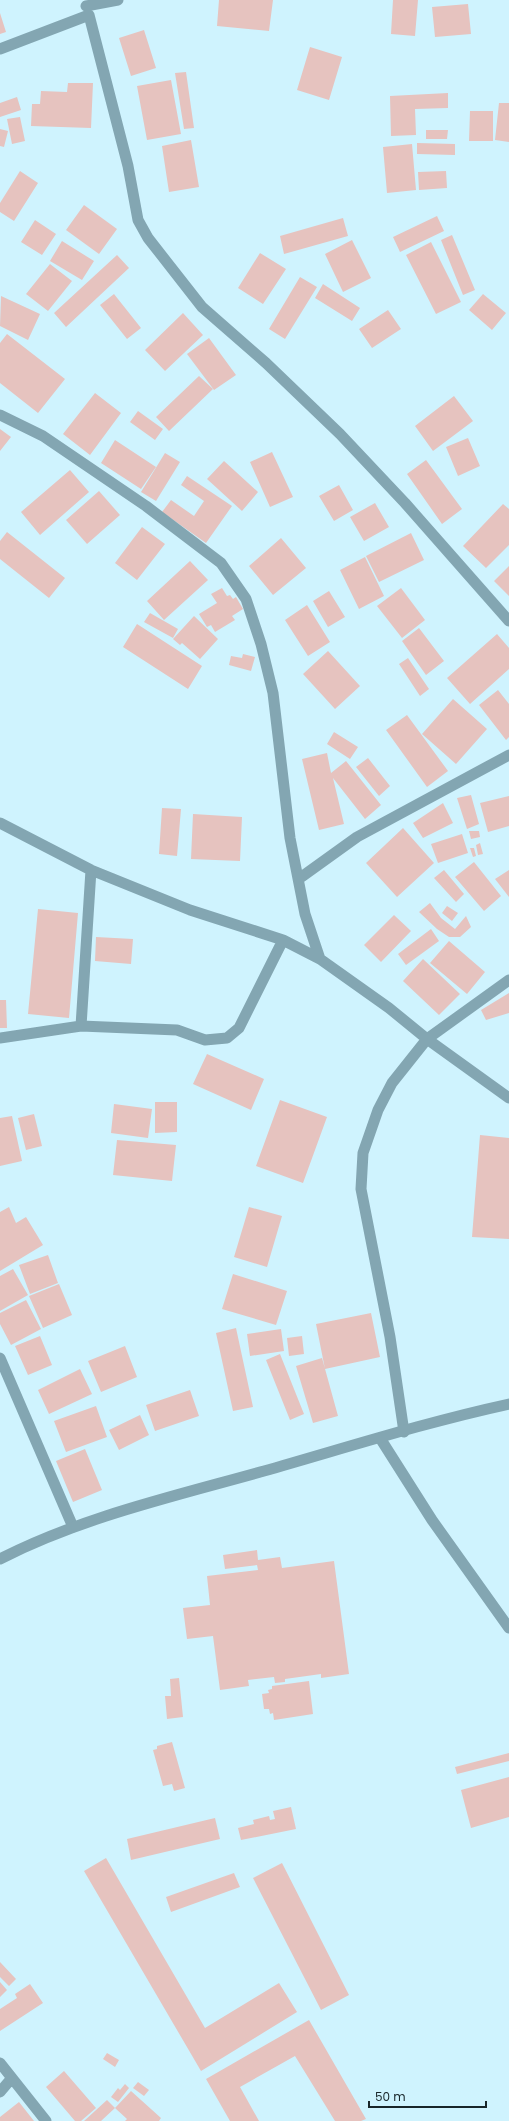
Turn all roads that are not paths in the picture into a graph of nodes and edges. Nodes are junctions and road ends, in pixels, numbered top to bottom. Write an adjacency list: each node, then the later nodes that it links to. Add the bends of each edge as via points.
1 (118, 0): 2 (street)
2 (87, 7): 3 (street); 5 (street, via 128,166 138,220 148,238 202,307 266,363 340,434)
3 (0, 49)
4 (0, 415): 9 (street, via 43,436 146,506 221,563 246,599 273,693 290,838)
5 (509, 621)
6 (509, 755): 9 (street, via 357,837)
7 (0, 823): 8 (street)
8 (91, 870): 10 (street, via 190,910); 13 (street)
9 (300, 878): 11 (street, via 305,914)
10 (283, 940): 11 (street); 13 (street, via 239,1028 227,1038 206,1040 177,1030)
11 (320, 959): 15 (street, via 389,1008)
12 (509, 980): 15 (street)
13 (81, 1026): 14 (street)
14 (0, 1038)
15 (427, 1039): 16 (street); 19 (street, via 392,1083 378,1110 363,1153 361,1189 390,1337)
16 (509, 1098)
17 (0, 1358): 21 (street)
18 (509, 1404): 19 (street)
19 (404, 1432): 20 (street)
20 (380, 1438): 21 (street, via 193,1490); 23 (street, via 432,1520)
21 (73, 1528): 22 (street, via 24,1546)
22 (0, 1559)
23 (509, 1628)
24 (0, 2064): 25 (street)
25 (11, 2079): 26 (street); 27 (street)
26 (0, 2092)
27 (46, 2121)

